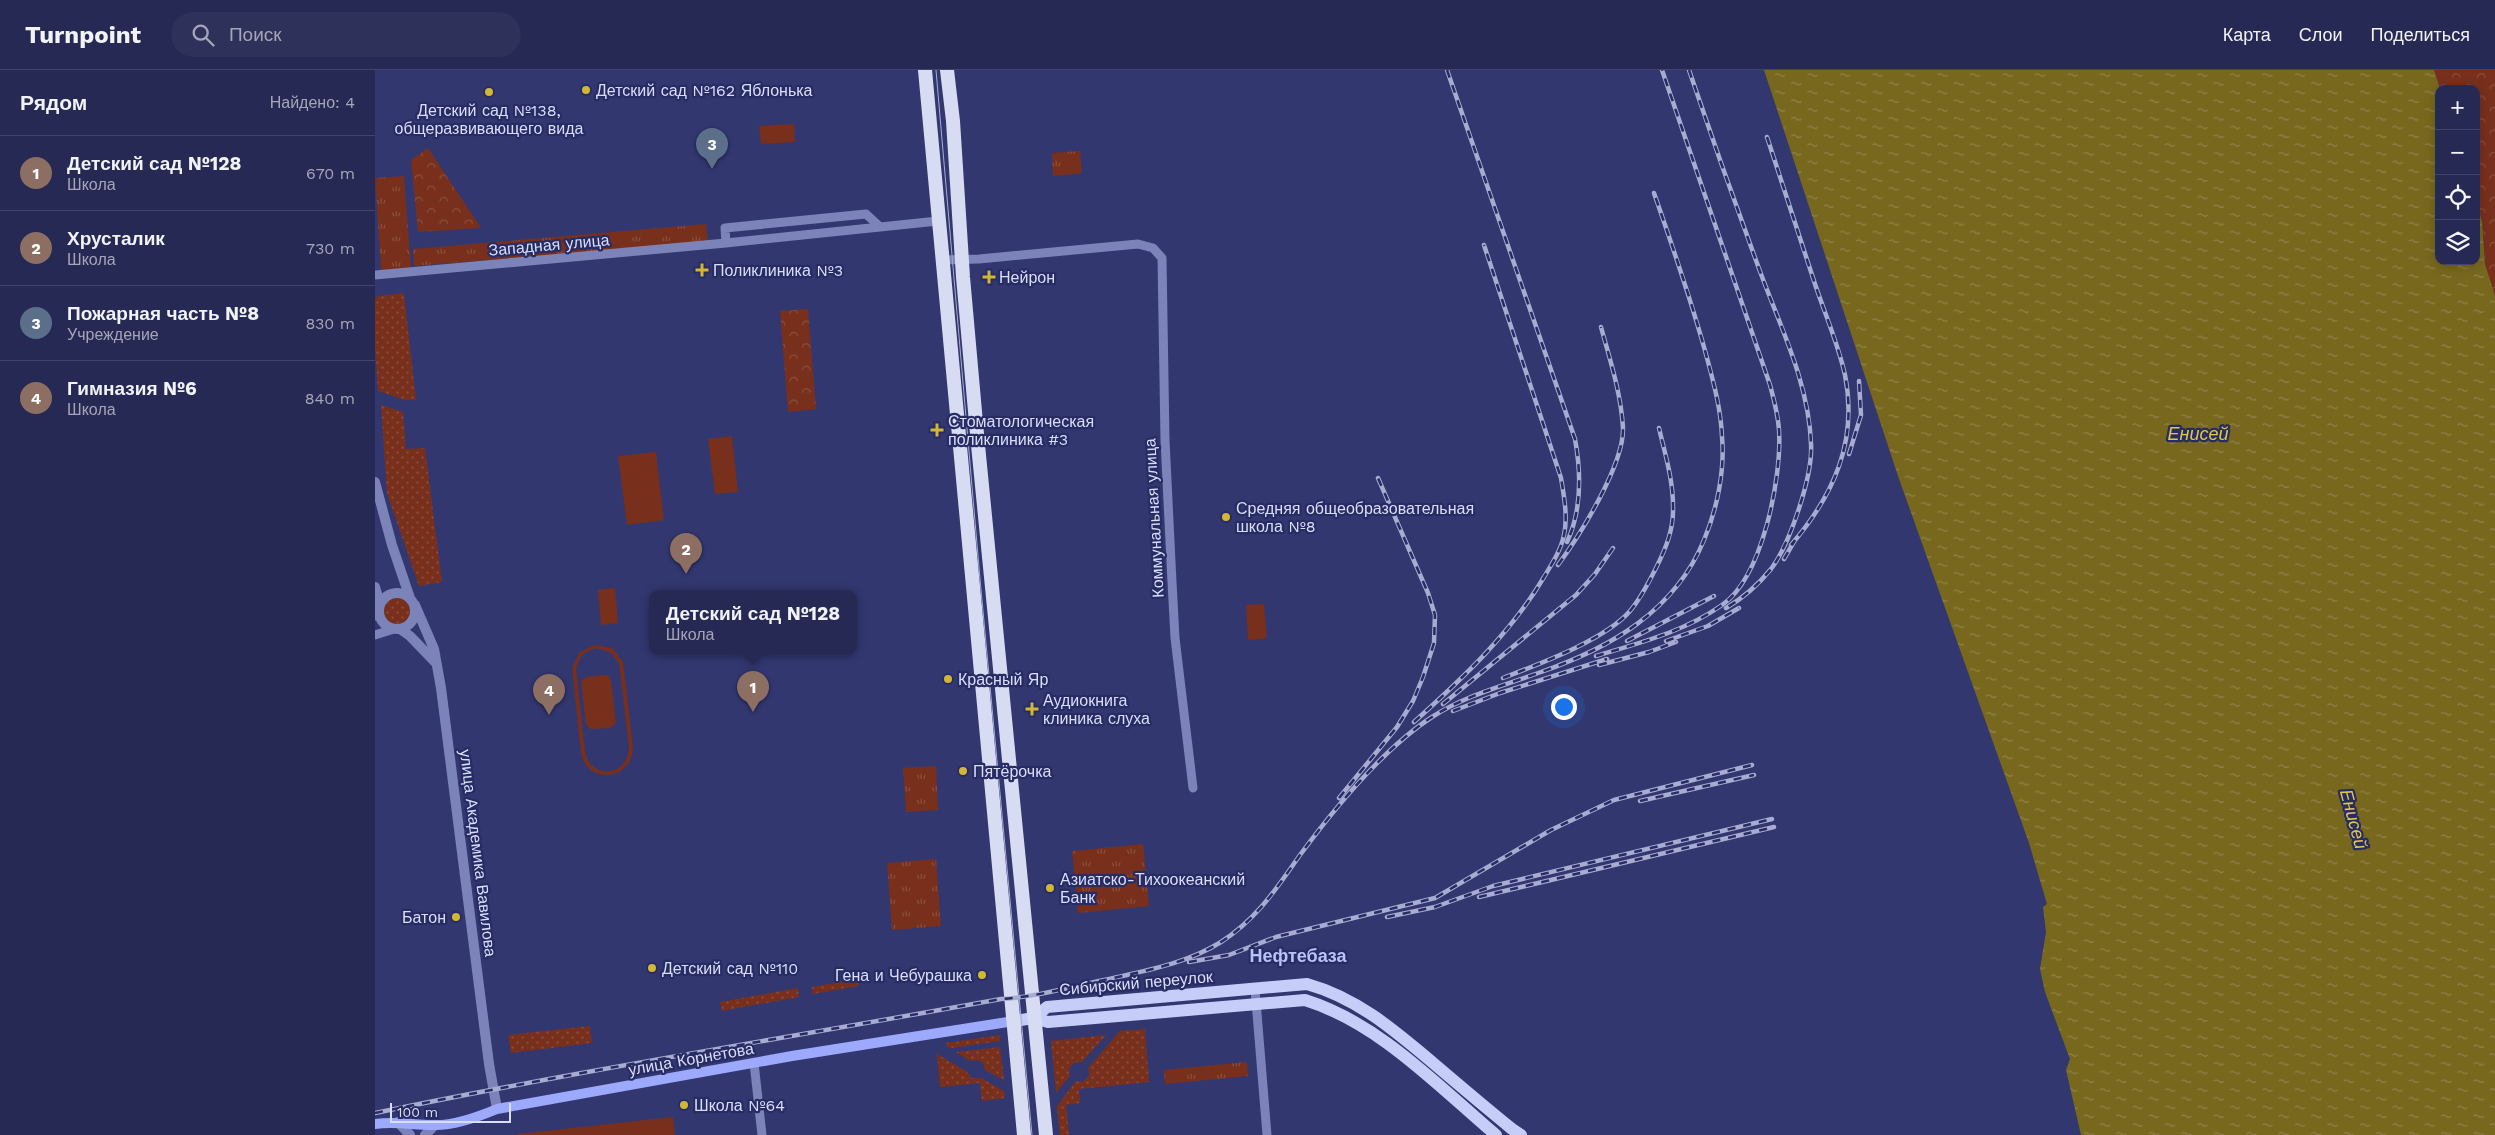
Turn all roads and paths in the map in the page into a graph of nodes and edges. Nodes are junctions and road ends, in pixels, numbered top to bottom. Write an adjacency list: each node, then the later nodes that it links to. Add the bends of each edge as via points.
1 (925, 70): 3 (highway)
2 (947, 70): 6 (highway)
3 (938, 221): 4 (street, Западная улица); 7 (highway)
4 (879, 226): 5 (street, Западная улица); 5 (street, via 866,214 756,224 725,228)
5 (726, 243): 8 (street, Западная улица)
6 (963, 259): 7 (street); 16 (street, Коммунальная улица, via 1138,244 1153,248 1162,258 1165,440 1175,638); 19 (highway, via 996,637)
7 (942, 260): 20 (highway)
8 (375, 275)
9 (375, 482): 11 (street, улица Академика Вавилова, via 391,545)
10 (375, 586): 12 (street)
11 (412, 601): 12 (street, via 396,592 386,596); 13 (street, via 414,618 406,627); 15 (street, улица Академика Вавилова, via 434,650)
12 (378, 611): 13 (street, via 383,624)
13 (397, 629): 14 (street); 15 (street, via 410,636)
14 (375, 635)
15 (435, 662): 22 (street, улица Академика Вавилова)
16 (1193, 788)
17 (1255, 989): 18 (street); 19 (main road, Сибирский переулок, via 1047,1007); 33 (main road, Сибирский переулок, via 1307,984 1355,1002 1391,1027)
18 (1256, 1003): 19 (main road, Сибирский переулок, via 1048,1022); 31 (street); 32 (main road, Сибирский переулок, via 1305,1000 1355,1021)
19 (1035, 1018): 20 (main road); 30 (highway)
20 (1014, 1021): 21 (main road, улица Корнетова); 29 (highway)
21 (754, 1063): 22 (main road, улица Корнетова); 28 (street)
22 (497, 1110): 25 (main road, улица Корнетова)
23 (398, 1122): 24 (main road, улица Корнетова); 25 (main road, улица Корнетова); 26 (street)
24 (375, 1124)
25 (435, 1125): 27 (street)
26 (410, 1135)
27 (425, 1135)
28 (762, 1135)
29 (1025, 1135)
30 (1046, 1135)
31 (1267, 1135)
32 (1496, 1135)
33 (1521, 1135)

